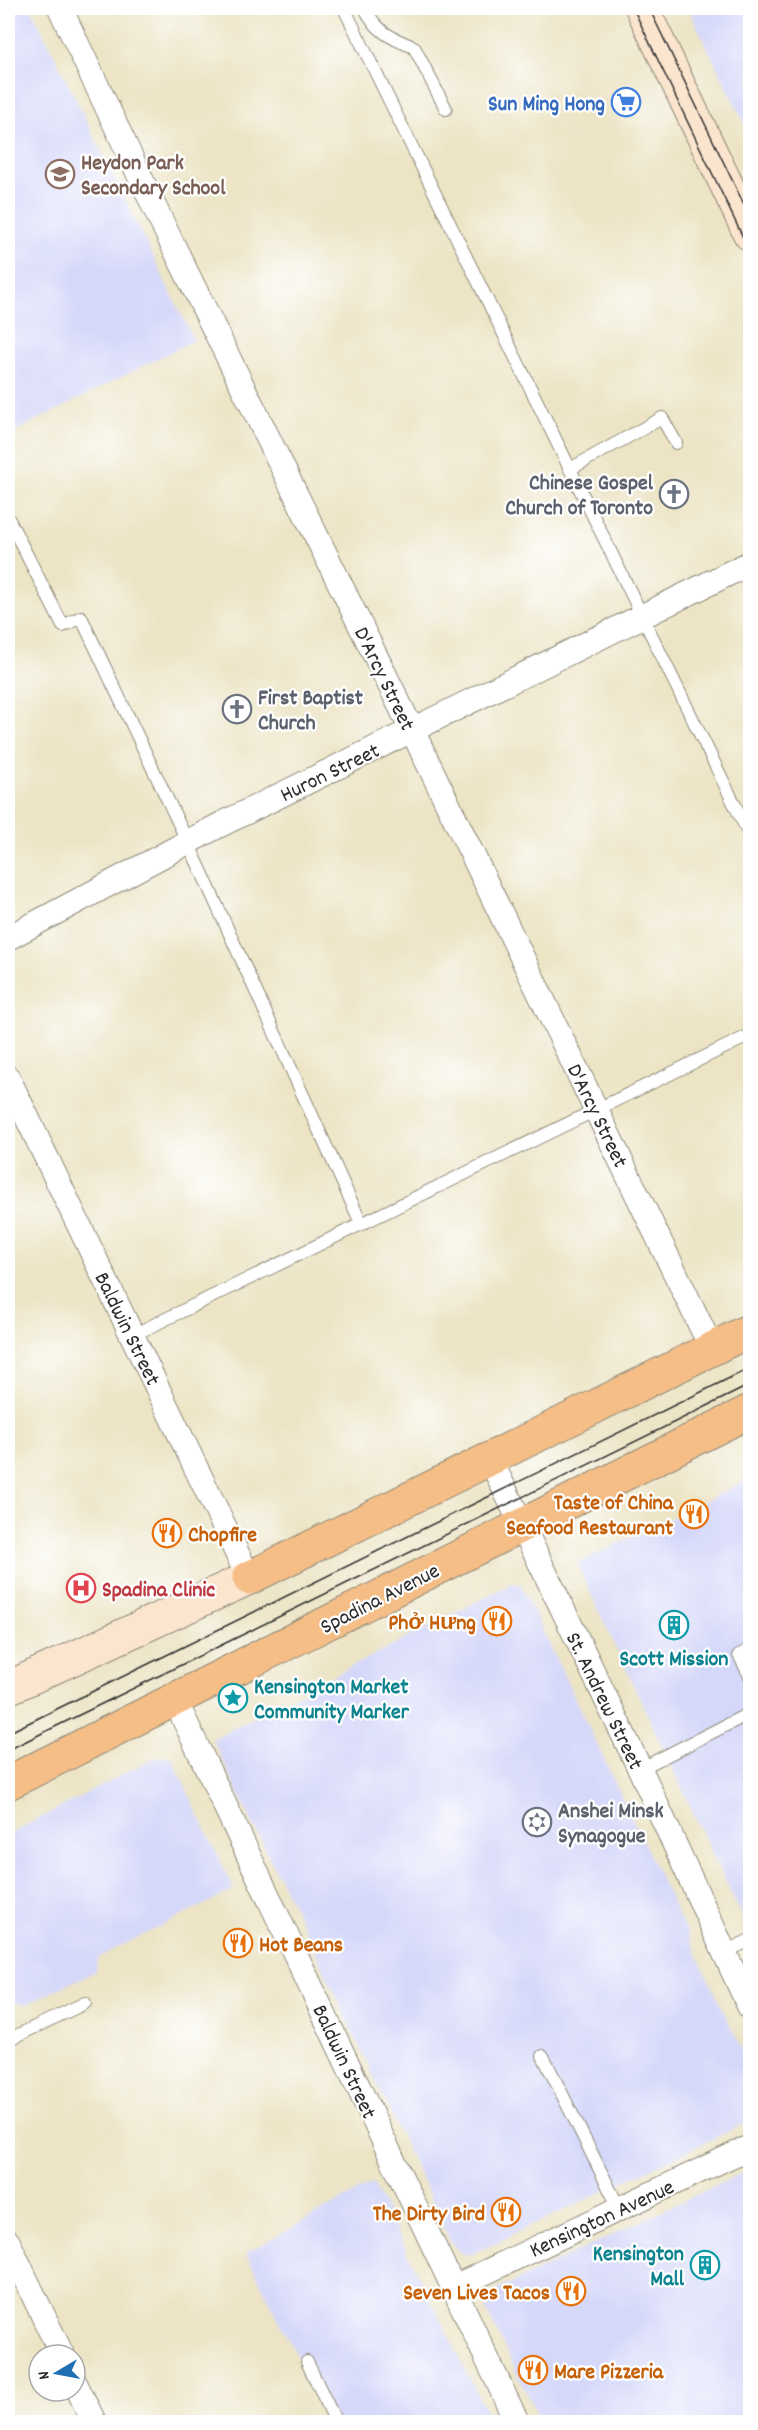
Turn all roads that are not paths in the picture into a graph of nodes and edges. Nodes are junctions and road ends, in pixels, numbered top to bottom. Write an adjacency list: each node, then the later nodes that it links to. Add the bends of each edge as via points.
1 (60, 8): 12 (street, D'Arcy Street)
2 (344, 8): 8 (lane)
3 (365, 8): 5 (lane, via 373,24 390,38 414,47)
4 (642, 8): 6 (main road)
5 (446, 109)
6 (750, 234)
7 (676, 443): 8 (lane, via 662,418)
8 (570, 468): 11 (lane)
9 (8, 518): 14 (lane, via 63,626 81,617)
10 (750, 563): 11 (street, Huron Street)
11 (642, 616): 12 (street, Huron Street); 13 (lane)
12 (412, 730): 14 (street, Huron Street); 18 (street, D'Arcy Street)
13 (750, 837)
14 (187, 842): 15 (street, Huron Street); 19 (lane)
15 (8, 938)
16 (750, 1035): 18 (lane)
17 (8, 1078): 21 (street, Baldwin Street)
18 (596, 1110): 19 (lane); 22 (street, D'Arcy Street)
19 (361, 1223): 21 (lane)
20 (750, 1330): 22 (main road)
21 (134, 1335): 26 (street, Baldwin Street)
22 (712, 1349): 24 (main road)
23 (750, 1411): 25 (main road, Spadina Avenue)
24 (490, 1460): 25 (street, St. Andrew Street); 26 (main road)
25 (522, 1527): 30 (main road, Spadina Avenue); 32 (street, St. Andrew Street)
26 (249, 1578): 29 (main road)
27 (750, 1650): 28 (lane, via 740,1655)
28 (750, 1676)
29 (8, 1688)
30 (175, 1700): 33 (main road, Spadina Avenue); 43 (street, Baldwin Street)
31 (750, 1713): 32 (lane)
32 (640, 1769): 35 (street, St. Andrew Street)
33 (8, 1783)
34 (750, 1940): 35 (lane)
35 (725, 1952): 37 (street, St. Andrew Street)
36 (85, 2003): 38 (lane)
37 (750, 2008)
38 (8, 2040)
39 (543, 2056): 41 (lane)
40 (750, 2147): 41 (street, Kensington Avenue)
41 (619, 2208): 43 (street, Kensington Avenue)
42 (8, 2242): 44 (street)
43 (452, 2288): 49 (street, Baldwin Street)
44 (56, 2343)
45 (307, 2362): 48 (lane)
46 (85, 2403): 47 (street)
47 (94, 2422)
48 (336, 2422)
49 (518, 2422)

